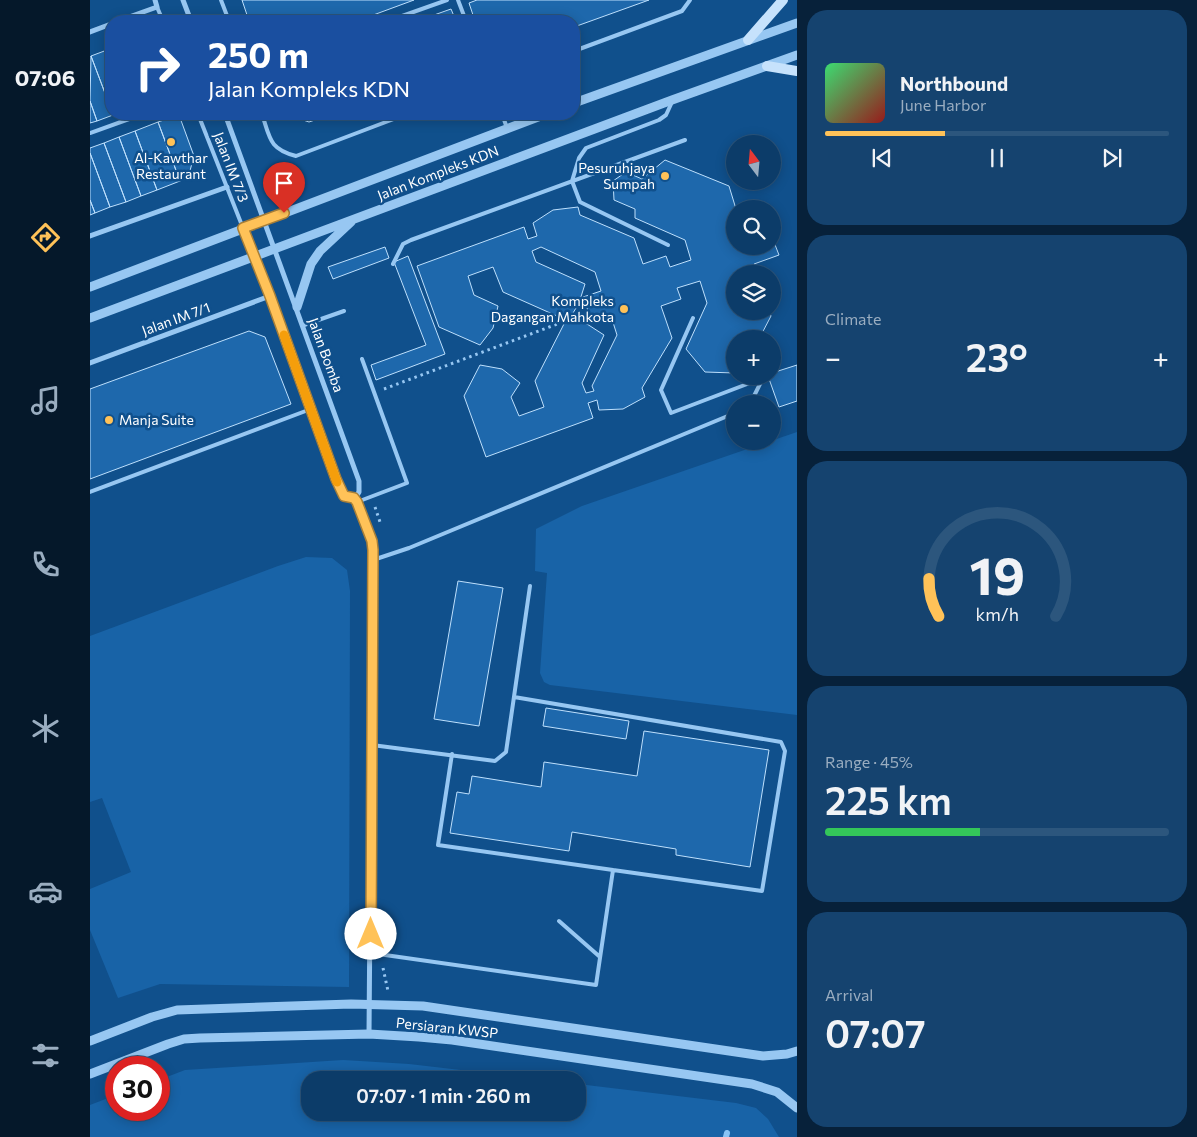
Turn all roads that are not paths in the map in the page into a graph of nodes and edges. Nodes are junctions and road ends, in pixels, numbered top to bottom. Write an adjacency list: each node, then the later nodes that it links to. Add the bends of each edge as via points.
1 (154, 0): 8 (street)
2 (183, 0): 11 (street)
3 (221, 0): 12 (lane)
4 (447, 0): 13 (lane)
5 (458, 0): 14 (lane)
6 (690, 0): 19 (lane, via 682,11)
7 (783, 0): 18 (main road)
8 (157, 7): 9 (street); 10 (lane)
9 (135, 15)
10 (160, 15)
11 (189, 15)
12 (227, 15)
13 (405, 15)
14 (464, 15)
15 (797, 23): 18 (street)
16 (105, 26): 17 (street)
17 (90, 32)
18 (748, 40): 24 (street)
19 (580, 49)
20 (797, 55): 21 (street, Jalan Kompleks KDN)
21 (767, 66): 22 (main road); 23 (street, Jalan Kompleks KDN)
22 (797, 71)
23 (672, 100): 35 (lane, via 670,108 659,120 586,148 579,158); 37 (street, Jalan Kompleks KDN)
24 (580, 102)
25 (126, 120): 33 (lane)
26 (200, 120): 36 (lane, Jalan IM 7/3)
27 (227, 120): 38 (street, Jalan Bomba)
28 (264, 120): 29 (lane, via 272,143 281,152 296,156)
29 (391, 120)
30 (505, 120): 32 (lane)
31 (530, 120): 32 (street, Jalan Kompleks KDN)
32 (508, 128): 38 (street, Jalan Kompleks KDN)
33 (90, 133)
34 (685, 140): 35 (lane)
35 (572, 181): 41 (lane, via 580,202); 44 (lane, via 411,240 403,244)
36 (227, 187): 39 (lane, Jalan IM 7/3); 40 (street)
37 (354, 219): 42 (street, Jalan Kompleks KDN); 47 (street, via 311,264)
38 (265, 220): 39 (street, Jalan Kompleks KDN); 42 (street, Jalan Bomba)
39 (243, 228): 43 (street); 45 (street, Jalan Kompleks KDN)
40 (90, 236)
41 (668, 245)
42 (274, 249): 43 (street, Jalan Kompleks KDN); 47 (street, Jalan Bomba)
43 (254, 256): 46 (street); 49 (street, Jalan Kompleks KDN)
44 (392, 264)
45 (90, 287)
46 (270, 296): 53 (street, Jalan IM 7/1); 55 (street)
47 (297, 307): 51 (street, Jalan Bomba)
48 (344, 311): 51 (lane)
49 (90, 318)
50 (693, 318): 54 (lane, via 661,390 671,412)
51 (304, 325): 58 (street, Jalan Bomba, via 360,483)
52 (362, 359): 58 (lane, via 406,484)
53 (90, 363)
54 (743, 385)
55 (310, 409): 57 (lane); 58 (street, via 340,490 346,497)
56 (726, 417): 59 (lane)
57 (90, 492)
58 (356, 500): 59 (street, via 372,541)
59 (373, 560): 62 (street)
60 (530, 586): 61 (lane)
61 (514, 697): 63 (lane, via 506,752 495,761); 64 (lane, via 781,742 785,751 762,891)
62 (372, 745): 63 (lane); 66 (street)
63 (452, 754): 64 (lane, via 438,845)
64 (613, 870): 67 (lane)
65 (559, 921): 67 (lane)
66 (371, 953): 67 (lane, via 596,985); 68 (street)
67 (600, 958)
68 (370, 1004): 69 (street); 70 (street, Persiaran KWSP, via 177,1010); 71 (street, Persiaran KWSP, via 438,1008 763,1056)
69 (369, 1034): 72 (street, Persiaran KWSP, via 184,1039); 73 (street, Persiaran KWSP, via 452,1040 752,1084 777,1092)
70 (90, 1041)
71 (797, 1051)
72 (90, 1074)
73 (797, 1108)

